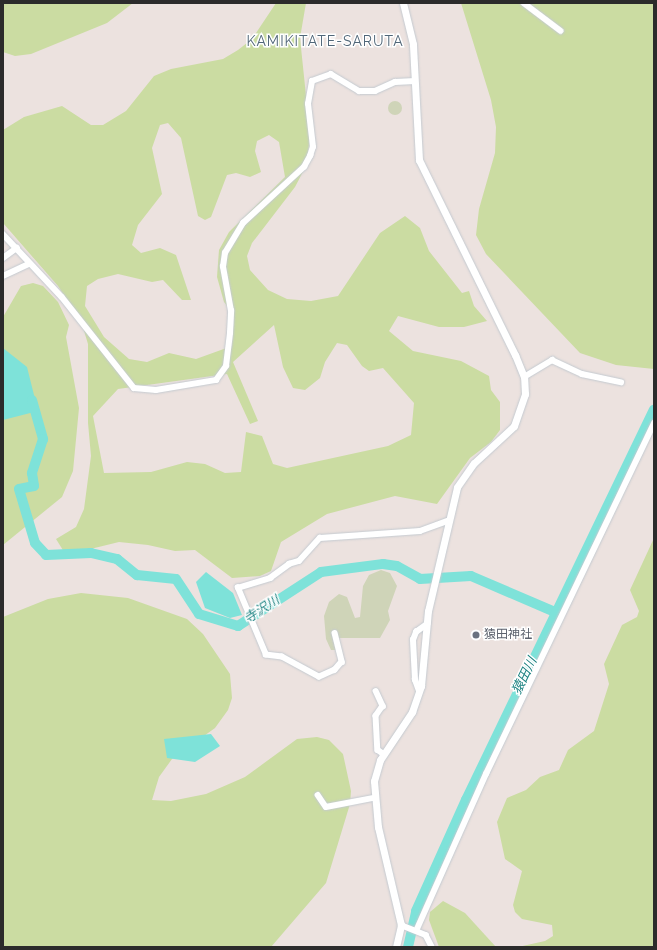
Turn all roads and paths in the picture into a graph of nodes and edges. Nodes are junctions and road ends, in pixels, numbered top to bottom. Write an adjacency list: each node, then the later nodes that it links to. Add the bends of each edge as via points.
1 (403, 3): 4 (street, via 413,44)
2 (524, 3): 3 (street)
3 (561, 31)
4 (415, 81): 8 (street, via 395,82 375,92 359,91 331,74 312,81 308,104 313,147 310,156 304,167 244,223 225,252 224,283 231,326 226,366 216,380 156,390 134,388 62,297); 10 (street, via 419,160 425,179)
5 (3, 234): 6 (street)
6 (18, 248): 7 (street); 8 (street)
7 (3, 258)
8 (29, 264): 9 (street)
9 (3, 276)
10 (524, 377): 11 (street, via 552,360 582,374); 13 (street, via 525,394 520,416 505,437 464,477)
11 (621, 382)
12 (654, 423): 22 (street)
13 (447, 521): 14 (street); 15 (street, via 420,531 320,538 299,561 289,564 270,578 238,588 266,655 282,656 319,677 336,670 342,662)
14 (427, 624): 17 (street); 17 (street, via 416,632 413,640 415,680)
15 (335, 633)
16 (376, 691): 18 (street, via 383,706 376,716 378,750)
17 (419, 691): 18 (street, via 412,712)
18 (384, 754): 20 (street, via 374,781)
19 (318, 795): 20 (street, via 326,807)
20 (373, 798): 21 (street)
21 (401, 925): 22 (street); 23 (street)
22 (414, 928): 24 (street, via 426,935)
23 (396, 947)
24 (432, 947)

